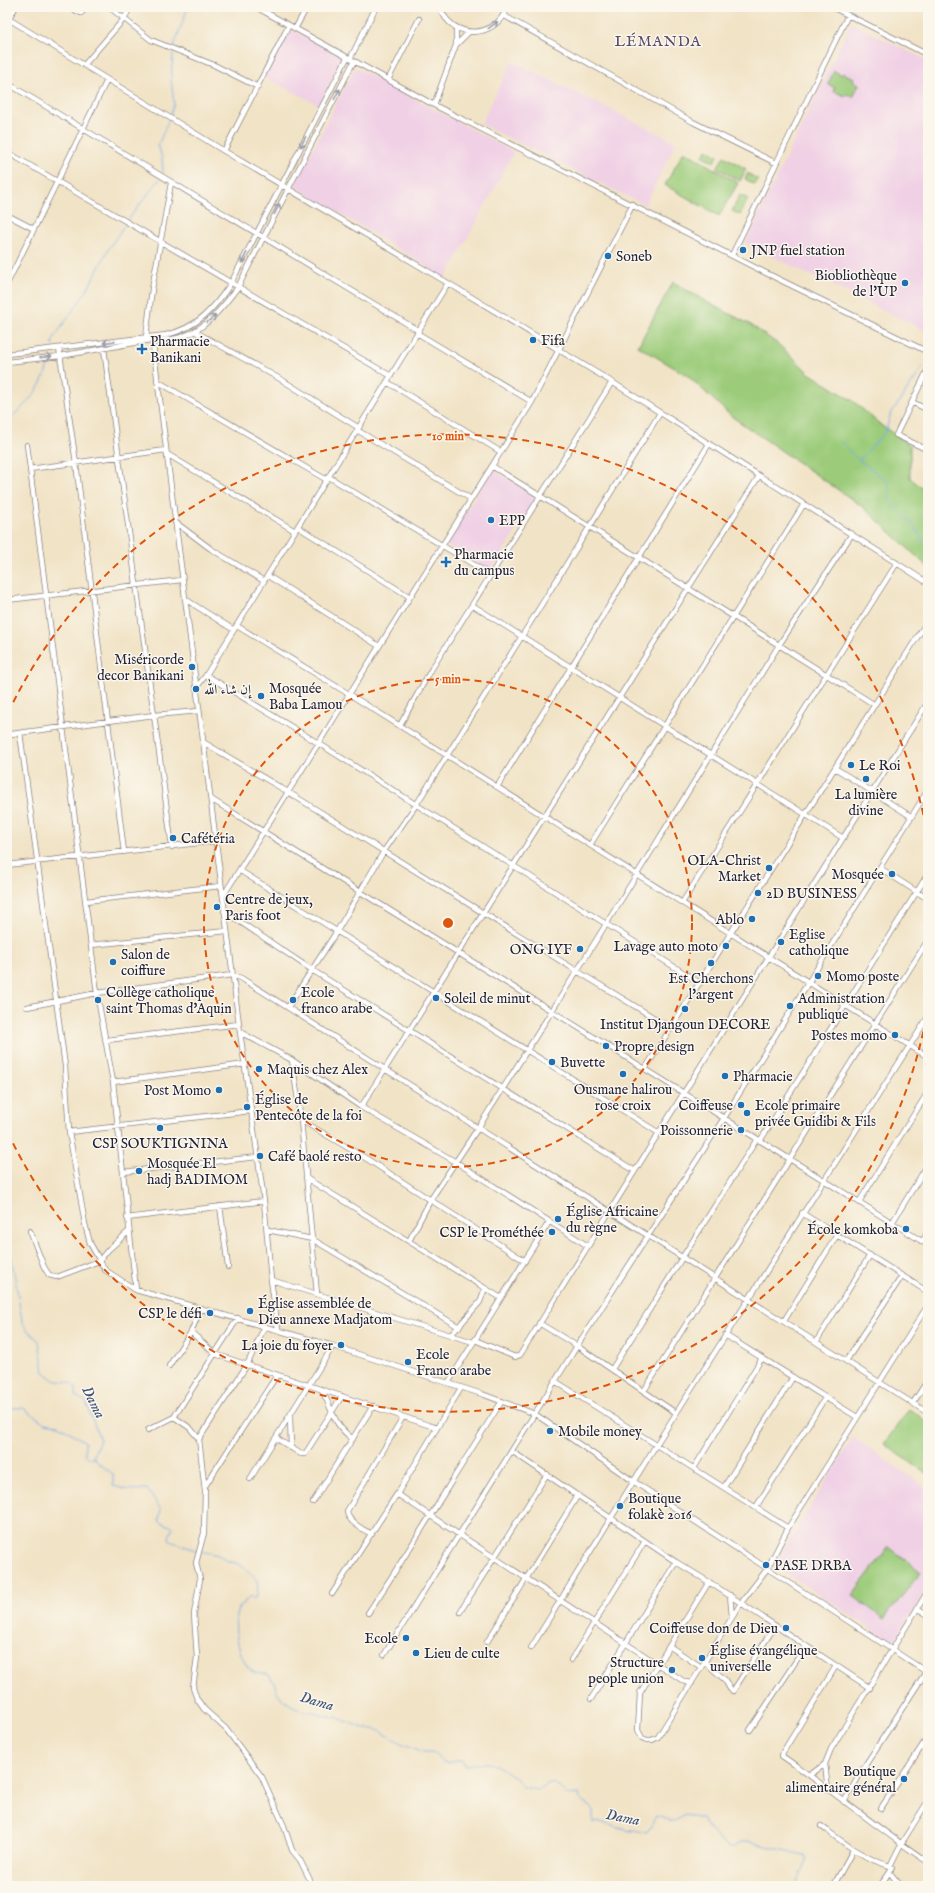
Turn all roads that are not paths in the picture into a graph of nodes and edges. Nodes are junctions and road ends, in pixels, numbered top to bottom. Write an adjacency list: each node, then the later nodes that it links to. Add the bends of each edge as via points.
1 (16, 7): 14 (street)
2 (68, 7): 3 (street, via 81,13)
3 (88, 7)
4 (109, 7): 16 (street)
5 (131, 7): 16 (street)
6 (256, 7): 17 (street)
7 (307, 7): 19 (street)
8 (376, 7): 23 (street)
9 (440, 7): 18 (street, via 445,17)
10 (507, 7): 12 (street)
11 (832, 7): 13 (street)
12 (503, 15): 20 (street, one-way to 12, via 489,29 496,25); 33 (street, via 693,122)
13 (848, 15): 22 (street); 33 (street)
14 (7, 19): 24 (street)
15 (419, 19): 26 (street)
16 (123, 20): 24 (street); 28 (street, via 158,44 214,65)
17 (288, 25): 19 (street); 28 (street)
18 (456, 28): 20 (street); 21 (street)
19 (295, 29): 23 (street)
20 (469, 32): 21 (street)
21 (456, 45): 29 (street)
22 (928, 55)
23 (350, 60): 26 (street); 36 (street, one-way to 36); 37 (street, one-way to 23)
24 (85, 64): 25 (street)
25 (107, 80): 30 (street); 31 (street)
26 (388, 80): 29 (street)
27 (7, 83): 30 (street)
28 (258, 87): 31 (street)
29 (434, 105): 38 (street)
30 (82, 128): 34 (street); 35 (street)
31 (224, 151): 36 (street)
32 (7, 154): 34 (street)
33 (776, 163): 44 (street)
34 (57, 182): 40 (street); 43 (street)
35 (171, 183): 41 (street); 43 (street)
36 (282, 184): 37 (street); 41 (street)
37 (288, 187): 42 (street, one-way to 37); 46 (street)
38 (633, 204): 44 (street); 55 (street)
39 (7, 215): 40 (street)
40 (34, 229): 47 (street)
41 (256, 233): 42 (street); 45 (street, one-way to 45)
42 (263, 237): 48 (street); 50 (street)
43 (160, 241): 45 (street); 51 (street)
44 (732, 255): 56 (street)
45 (231, 283): 48 (street); 52 (street, via 218,303 200,321 179,331)
46 (448, 283): 50 (street); 55 (street)
47 (7, 284)
48 (238, 287): 49 (street, one-way to 48, via 221,310); 61 (street)
49 (194, 331): 52 (street, via 167,341); 69 (street, via 282,380)
50 (418, 332): 61 (street); 65 (street)
51 (146, 337): 52 (street); 53 (street, one-way to 53)
52 (152, 338): 54 (street); 62 (street)
53 (59, 348): 57 (street); 58 (street)
54 (104, 349): 58 (street); 75 (street)
55 (559, 351): 64 (street); 65 (street)
56 (928, 352)
57 (7, 354)
58 (60, 356): 59 (street, one-way to 58); 76 (street)
59 (7, 362)
60 (928, 369): 66 (street)
61 (391, 376): 63 (street)
62 (157, 381): 73 (street); 80 (street)
63 (387, 382): 69 (street); 74 (street)
64 (612, 382): 68 (street); 81 (street)
65 (532, 402): 74 (street)
66 (912, 402): 67 (street); 72 (street, via 896,435)
67 (928, 410)
68 (660, 413): 70 (street); 85 (street)
69 (358, 429): 80 (street); 82 (street)
70 (709, 444): 79 (street); 89 (street)
71 (27, 445): 78 (street)
72 (928, 450)
73 (166, 452): 75 (street); 84 (street); 86 (street)
74 (501, 452): 77 (street)
75 (119, 456): 76 (street); 96 (street)
76 (76, 463): 78 (street); 98 (street)
77 (492, 466): 81 (street); 82 (street)
78 (30, 469): 99 (street)
79 (760, 476): 83 (street); 97 (street)
80 (328, 478): 86 (street); 88 (street)
81 (541, 496): 85 (street); 91 (street)
82 (471, 499): 88 (street)
83 (804, 504): 87 (street); 104 (street)
84 (175, 522): 93 (street); 94 (street, via 212,549)
85 (590, 527): 89 (street); 107 (street)
86 (296, 529): 92 (street); 100 (street)
87 (852, 534): 90 (street); 108 (street)
88 (442, 546): 91 (street); 100 (street)
89 (638, 557): 97 (street); 110 (street)
90 (897, 563): 95 (street); 112 (street)
91 (491, 575): 103 (street)
92 (268, 576): 94 (street); 109 (street)
93 (182, 580): 96 (street); 102 (street)
94 (264, 581): 106 (street)
95 (928, 582)
96 (136, 584): 98 (street); 119 (street)
97 (688, 588): 104 (street); 115 (street)
98 (91, 590): 99 (street); 120 (street)
99 (46, 595): 101 (street); 123 (street)
100 (410, 597): 109 (street)
101 (7, 600)
102 (185, 600): 106 (street); 113 (street)
103 (472, 605): 107 (street); 121 (street)
104 (733, 617): 108 (street); 122 (street)
105 (928, 620): 117 (street)
106 (235, 628): 111 (street); 114 (street)
107 (522, 636): 110 (street); 128 (street)
108 (779, 645): 112 (street); 129 (street)
109 (379, 646): 114 (street)
110 (570, 666): 115 (street); 132 (street)
111 (206, 675): 113 (street); 127 (street)
112 (826, 675): 117 (street); 131 (street)
113 (196, 688): 118 (street)
114 (349, 694): 121 (street); 127 (street)
115 (620, 698): 122 (street); 139 (street)
116 (928, 702): 135 (street)
117 (875, 705): 130 (street)
118 (199, 711): 119 (street); 126 (street)
119 (154, 715): 120 (street); 145 (street)
120 (108, 722): 123 (street); 147 (street)
121 (400, 725): 128 (street)
122 (665, 726): 129 (street); 144 (street)
123 (63, 727): 124 (street); 148 (street)
124 (20, 733): 125 (street); 149 (street)
125 (11, 734)
126 (203, 742): 134 (street); 136 (street)
127 (318, 743): 134 (street); 137 (street)
128 (447, 755): 132 (street); 137 (street)
129 (711, 755): 131 (street); 154 (street)
130 (835, 768): 135 (street); 138 (street)
131 (757, 784): 138 (street); 162 (street)
132 (497, 786): 139 (street)
133 (928, 790): 140 (street)
134 (288, 792): 141 (street); 146 (street)
135 (872, 792): 140 (street); 142 (street)
136 (211, 798): 141 (street); 143 (street)
137 (416, 805): 146 (street); 151 (street)
138 (806, 815): 142 (street); 168 (street)
139 (545, 817): 144 (street); 151 (street)
140 (912, 817): 152 (street)
141 (263, 832): 153 (street); 157 (street)
142 (843, 838): 172 (street)
143 (216, 841): 145 (street); 156 (street)
144 (590, 845): 154 (street)
145 (172, 847): 147 (street)
146 (384, 851): 157 (street); 164 (street)
147 (124, 852): 148 (street)
148 (80, 856): 149 (street); 161 (street)
149 (37, 863): 150 (street); 180 (street)
150 (7, 865)
151 (513, 866): 164 (street); 165 (street)
152 (880, 868): 158 (street); 176 (street)
153 (239, 870): 159 (street); 167 (street)
154 (636, 874): 162 (street); 165 (street)
155 (928, 874): 158 (street)
156 (221, 886): 159 (street); 161 (street)
157 (359, 892): 167 (street); 171 (street)
158 (917, 892): 160 (street); 181 (street)
159 (223, 896): 163 (street)
160 (928, 899)
161 (86, 901): 170 (street)
162 (682, 903): 168 (street)
163 (224, 911): 166 (street); 173 (street)
164 (484, 913): 171 (street); 174 (street)
165 (606, 925): 174 (street); 177 (street)
166 (227, 931): 170 (street); 175 (street)
167 (337, 931): 173 (street); 178 (street)
168 (730, 934): 172 (street); 177 (street)
169 (928, 940): 187 (street)
170 (91, 945): 179 (street)
171 (459, 953): 178 (street); 184 (street)
172 (769, 958): 176 (street); 202 (street)
173 (312, 970): 183 (street); 189 (street)
174 (577, 971): 184 (street); 188 (street)
175 (232, 975): 179 (street); 183 (street, via 242,978); 186 (street)
176 (808, 981): 181 (street); 205 (street)
177 (700, 983): 188 (street)
178 (434, 992): 189 (street); 193 (street)
179 (98, 993): 180 (street); 191 (street)
180 (55, 1001): 182 (street); 209 (street, via 65,1066)
181 (846, 1005): 187 (street); 211 (street)
182 (27, 1007)
183 (288, 1007): 197 (street)
184 (552, 1011): 193 (street); 198 (street)
185 (928, 1017): 192 (street)
186 (239, 1024): 190 (street); 191 (street)
187 (875, 1025): 192 (street); 213 (street)
188 (671, 1028): 198 (street)
189 (410, 1031): 197 (street); 200 (street)
190 (240, 1032): 195 (street); 196 (street)
191 (107, 1040): 199 (street)
192 (910, 1046): 194 (street); 219 (street)
193 (527, 1050): 200 (street); 210 (street)
194 (928, 1057)
195 (292, 1060): 203 (street); 206 (street)
196 (246, 1064): 199 (street); 204 (street)
197 (386, 1069): 203 (street); 208 (street)
198 (645, 1069): 202 (street)
199 (112, 1082): 207 (street)
200 (503, 1089): 208 (street); 216 (street)
201 (928, 1092): 222 (street)
202 (684, 1094): 205 (street); 210 (street)
203 (361, 1107): 214 (street)
204 (251, 1111): 207 (street); 212 (street)
205 (724, 1118): 211 (street); 233 (street)
206 (301, 1120): 218 (street); 220 (street)
207 (117, 1127): 209 (street); 217 (street)
208 (478, 1128): 214 (street); 224 (street)
209 (70, 1132): 242 (street, via 84,1224)
210 (659, 1133): 216 (street)
211 (758, 1140): 213 (street); 241 (street)
212 (257, 1157): 217 (street); 221 (street)
213 (790, 1160): 219 (street); 246 (street)
214 (456, 1162): 220 (street); 227 (street)
215 (928, 1164): 228 (street)
216 (635, 1171): 224 (street)
217 (123, 1172): 226 (street)
218 (306, 1178): 235 (street); 236 (street)
219 (824, 1181): 222 (street); 225 (street)
220 (431, 1199): 236 (street); 243 (street)
221 (264, 1201): 223 (street); 230 (street)
222 (859, 1202): 228 (street)
223 (220, 1206): 226 (street); 244 (street)
224 (610, 1211): 233 (street); 239 (street)
225 (802, 1213): 234 (street); 253 (street)
226 (127, 1218): 231 (street)
227 (549, 1222): 239 (street); 243 (street)
228 (892, 1223): 237 (street)
229 (30, 1230): 242 (street, via 49,1275 69,1273)
230 (268, 1230): 235 (street); 247 (street)
231 (128, 1232): 242 (street); 249 (street)
232 (928, 1232): 237 (street)
233 (648, 1235): 241 (street); 268 (street)
234 (837, 1235): 240 (street); 257 (street)
235 (312, 1239): 251 (street); 260 (street)
236 (409, 1241): 248 (street)
237 (922, 1242): 238 (street)
238 (928, 1245)
239 (588, 1246): 258 (street)
240 (870, 1255): 245 (street); 266 (street)
241 (683, 1257): 246 (street); 274 (street)
242 (99, 1261): 249 (street, via 111,1275)
243 (525, 1261): 252 (street)
244 (228, 1267)
245 (902, 1276): 250 (street); 271 (street)
246 (714, 1277): 253 (street); 284 (street)
247 (271, 1280): 251 (street); 261 (street)
248 (485, 1288): 252 (street); 260 (street, via 480,1302)
249 (136, 1290): 255 (street)
250 (928, 1292)
251 (318, 1294): 263 (street)
252 (501, 1298): 265 (street)
253 (748, 1299): 257 (street); 264 (street)
254 (928, 1305): 279 (street)
255 (201, 1308): 256 (street); 262 (street)
256 (238, 1318): 259 (street); 269 (street)
257 (784, 1321): 266 (street)
258 (539, 1323): 265 (street, via 518,1357); 268 (street)
259 (265, 1326): 261 (street); 272 (street)
260 (459, 1327): 263 (street)
261 (278, 1329): 267 (street)
262 (191, 1332): 269 (street); 273 (street)
263 (450, 1335): 265 (street)
264 (725, 1335): 270 (street); 291 (street)
265 (474, 1341): 280 (street)
266 (816, 1342): 271 (street)
267 (333, 1346): 280 (street); 281 (street)
268 (578, 1346): 274 (street); 278 (street)
269 (214, 1354): 272 (street); 295 (street)
270 (762, 1358): 276 (street); 306 (street)
271 (846, 1361): 279 (street)
272 (247, 1365): 275 (street); 301 (street)
273 (169, 1366)
274 (612, 1369): 284 (street)
275 (277, 1374): 281 (street); 310 (street)
276 (793, 1377): 286 (street); 311 (street)
277 (928, 1380): 288 (street)
278 (555, 1381): 293 (street); 303 (street)
279 (879, 1382): 288 (street); 297 (street)
280 (448, 1383): 282 (street)
281 (309, 1385): 283 (street); 294 (street)
282 (461, 1388): 287 (street); 298 (street)
283 (321, 1389): 285 (street); 290 (street, via 330,1404)
284 (644, 1391): 291 (street)
285 (342, 1396): 289 (street); 290 (street)
286 (826, 1398): 297 (street); 315 (street)
287 (502, 1401): 293 (street); 316 (street)
288 (913, 1403): 292 (street)
289 (373, 1406): 296 (street); 302 (street)
290 (331, 1412): 302 (street, via 345,1433); 304 (street, via 304,1454)
291 (676, 1413): 303 (street)
292 (928, 1413)
293 (535, 1414): 305 (street); 309 (street)
294 (290, 1416): 300 (street); 304 (street)
295 (174, 1417): 299 (street); 301 (street, via 190,1428)
296 (403, 1417): 298 (street); 319 (street, via 347,1511 354,1523)
297 (857, 1417): 318 (street)
298 (438, 1428): 312 (street)
299 (148, 1430)
300 (276, 1438): 304 (street); 308 (street)
301 (199, 1439): 310 (street)
302 (353, 1439): 314 (street)
303 (656, 1445): 306 (street); 309 (street)
304 (291, 1448)
305 (513, 1452): 307 (street); 320 (street)
306 (694, 1468): 311 (street)
307 (546, 1474): 313 (street); 322 (street)
308 (250, 1479)
309 (634, 1481): 317 (street); 324 (street)
310 (205, 1486): 370 (street, via 204,1533 196,1564 200,1579 194,1614 197,1657 193,1688 196,1699 226,1729 262,1777 292,1850)
311 (724, 1487): 315 (street)
312 (397, 1494): 316 (street); 319 (street)
313 (578, 1495): 317 (street); 325 (street)
314 (313, 1502)
315 (756, 1508): 318 (street)
316 (429, 1515): 320 (street); 334 (street)
317 (612, 1518): 321 (street); 330 (street)
318 (788, 1528): 324 (street)
319 (372, 1534): 328 (street)
320 (460, 1535): 322 (street); 345 (street)
321 (645, 1541): 323 (street); 337 (street)
322 (494, 1558): 325 (street); 333 (street)
323 (676, 1562): 326 (street); 340 (street)
324 (766, 1569): 331 (street); 344 (street)
325 (526, 1578): 330 (street); 339 (street)
326 (709, 1582): 329 (street); 341 (street)
327 (928, 1591): 332 (street)
328 (332, 1594)
329 (730, 1595): 331 (street); 336 (street)
330 (560, 1600): 337 (street); 343 (street)
331 (741, 1603): 336 (street); 338 (street)
332 (917, 1608): 335 (street); 344 (street)
333 (460, 1612)
334 (368, 1613)
335 (928, 1615)
336 (732, 1616): 347 (street)
337 (595, 1622): 340 (street); 346 (street)
338 (775, 1626): 342 (street); 347 (street, via 733,1690 730,1690 722,1677)
339 (487, 1642)
340 (626, 1644): 348 (street); 354 (street)
341 (669, 1646): 348 (street); 350 (street)
342 (806, 1646): 349 (street); 355 (street)
343 (531, 1648)
344 (891, 1650): 351 (street); 353 (street)
345 (384, 1655)
346 (571, 1660)
347 (704, 1661): 350 (street)
348 (658, 1664): 352 (street, via 685,1682); 352 (street, via 639,1698 638,1730 642,1738 652,1740 658,1737)
349 (836, 1666): 353 (street); 358 (street, via 782,1754)
350 (701, 1667): 352 (street)
351 (927, 1672): 361 (street)
352 (692, 1683)
353 (870, 1688): 357 (street, via 831,1749)
354 (591, 1699)
355 (750, 1730)
356 (928, 1737): 362 (street)
357 (825, 1764): 358 (street); 359 (street)
358 (810, 1775): 359 (street)
359 (828, 1790): 361 (street)
360 (928, 1801): 364 (street)
361 (844, 1802): 364 (street)
362 (881, 1808)
363 (821, 1826): 365 (street)
364 (900, 1844): 366 (street); 367 (street)
365 (853, 1850): 367 (street, via 870,1860); 369 (street)
366 (928, 1862)
367 (890, 1866): 368 (street)
368 (890, 1873): 371 (street); 372 (street)
369 (835, 1883)
370 (313, 1886)
371 (880, 1886)
372 (901, 1886)

